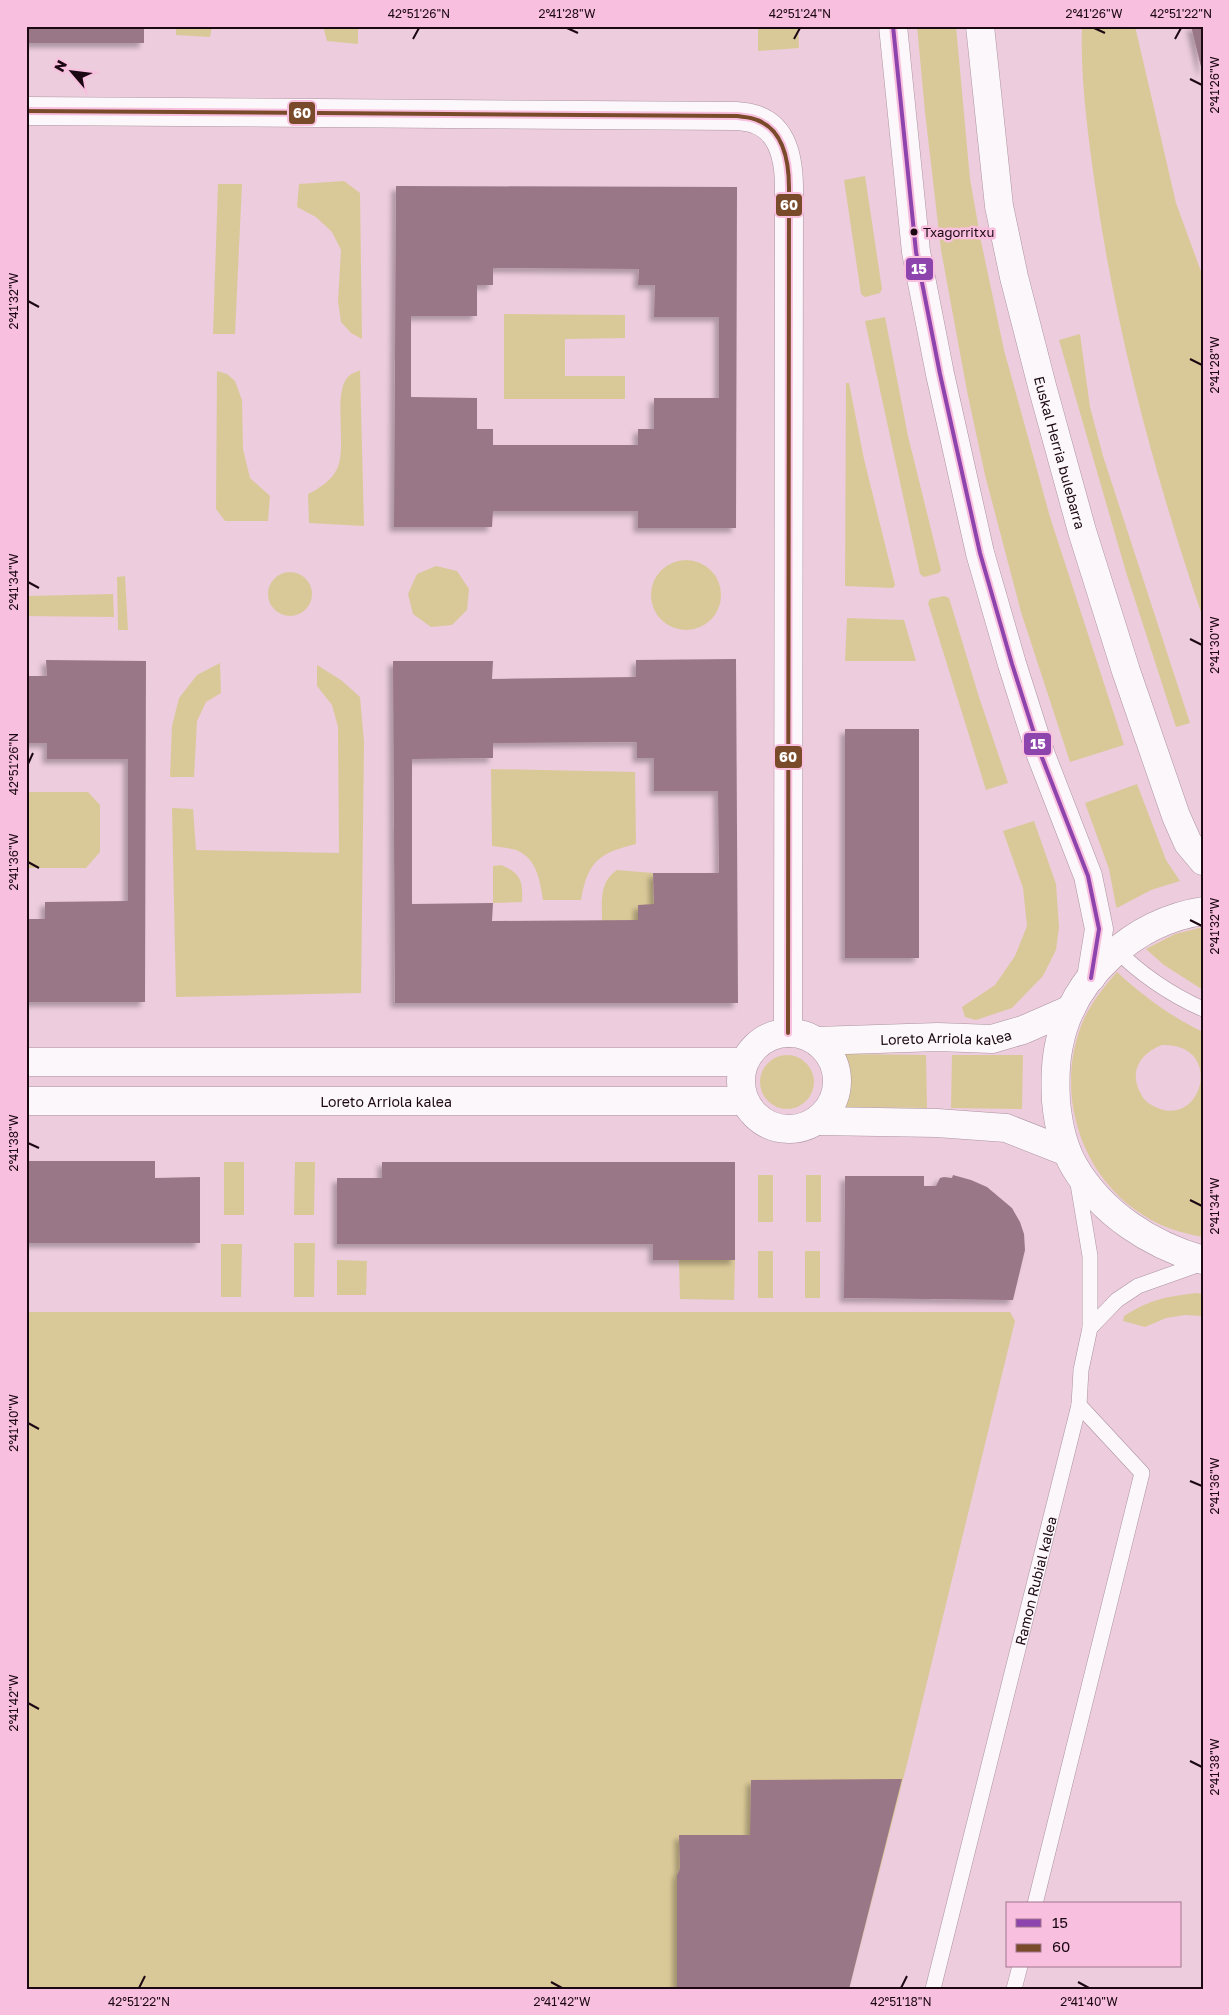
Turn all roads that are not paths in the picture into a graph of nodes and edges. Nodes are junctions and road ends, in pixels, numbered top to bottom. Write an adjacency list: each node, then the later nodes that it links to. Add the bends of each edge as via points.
1 (893, 26): 6 (street, via 916,252 958,461 1012,664 1041,755 1088,876)
2 (980, 26): 4 (street, Euskal Herria bulebarra, via 999,206 1042,386 1126,671 1176,816 1188,843)
3 (26, 111): 11 (street, via 737,116 757,120 769,127 786,152 789,188)
4 (1203, 861)
5 (1203, 911): 7 (street, via 1151,928)
6 (1099, 929): 7 (lane); 8 (street)
7 (1117, 950): 8 (street); 10 (lane, via 1142,972)
8 (1090, 978): 9 (street)
9 (1071, 1009): 12 (street, Loreto Arriola kalea, via 1023,1030 992,1038); 18 (street, via 1059,1044 1054,1080 1057,1116)
10 (1203, 1009)
11 (788, 1033): 12 (street, via 808,1036); 14 (street, via 762,1041)
12 (816, 1041): 17 (street, via 832,1058 838,1080 832,1103)
13 (26, 1062): 14 (street)
14 (744, 1062): 16 (street, via 741,1082)
15 (26, 1101): 16 (street, Loreto Arriola kalea)
16 (745, 1101): 17 (street, via 752,1113 776,1128 791,1130)
17 (818, 1121): 18 (street, via 1006,1128)
18 (1071, 1159): 19 (street, via 1108,1208 1133,1228 1156,1243); 20 (lane, Ramon Rubial kalea, via 1090,1256)
19 (1203, 1261): 20 (lane, via 1138,1286 1116,1300)
20 (1090, 1328): 21 (lane, Ramon Rubial kalea, via 1081,1370)
21 (1079, 1405): 22 (lane, via 1142,1473); 24 (lane, Ramon Rubial kalea)
22 (1035, 1902)
23 (1019, 1968): 25 (lane)
24 (933, 1989)
25 (1014, 1989)

